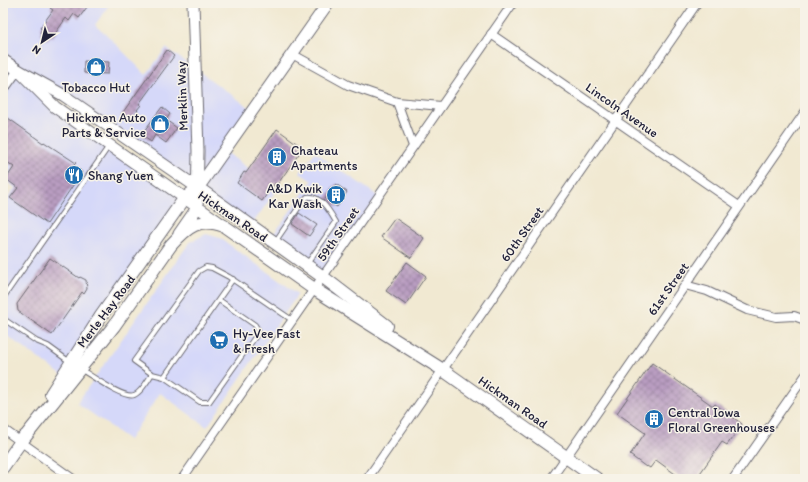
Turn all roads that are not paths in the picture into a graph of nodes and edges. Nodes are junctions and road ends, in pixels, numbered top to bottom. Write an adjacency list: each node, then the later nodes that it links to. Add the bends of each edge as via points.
1 (193, 3): 16 (main road, Merklin Way)
2 (328, 3): 6 (main road, Merle Hay Road)
3 (513, 3): 5 (street, 59th Street)
4 (697, 3): 13 (street, 60th Street)
5 (491, 34): 11 (street, 59th Street); 13 (street, Lincoln Avenue)
6 (292, 54): 10 (street, via 348,85); 16 (main road, Merle Hay Road)
7 (3, 60): 8 (main road, Hickman Road)
8 (18, 70): 9 (street); 14 (main road, Hickman Road, via 55,107); 16 (main road, Hickman Road, via 63,95)
9 (3, 91)
10 (397, 102): 11 (street); 15 (street)
11 (441, 106): 15 (street, 59th Street)
12 (805, 112): 18 (street, 61st Street)
13 (616, 120): 18 (street, Lincoln Avenue); 34 (street, 60th Street)
14 (109, 146): 17 (main road, Hickman Road); 28 (lane)
15 (414, 146): 24 (street, 59th Street)
16 (198, 188): 17 (main road, Merle Hay Road); 19 (main road); 21 (main road, Hickman Road)
17 (184, 199): 19 (main road, Hickman Road); 33 (main road, Merle Hay Road, via 101,316)
18 (740, 206): 26 (street, 61st Street)
19 (197, 208): 20 (main road, Hickman Road); 22 (main road, Merle Hay Road)
20 (224, 226): 22 (main road, via 214,222 198,223 189,227); 27 (main road, Hickman Road)
21 (275, 242): 23 (main road, Hickman Road); 23 (lane, via 307,197 319,200 336,222)
22 (171, 245): 33 (main road, Merle Hay Road, via 114,326)
23 (306, 265): 24 (main road, Hickman Road)
24 (323, 276): 27 (street, 59th Street); 34 (main road, Hickman Road)
25 (233, 279): 29 (lane); 31 (lane); 35 (lane, via 212,268 206,267 199,271 134,361)
26 (685, 285): 32 (street, via 707,291 746,310 776,317 794,316); 40 (street, 61st Street)
27 (314, 289): 31 (street, 59th Street); 34 (main road, Hickman Road)
28 (3, 298)
29 (219, 300): 37 (lane); 37 (lane, via 255,325 258,333 219,390 209,402 200,402)
30 (3, 316): 33 (lane, via 5,320)
31 (292, 320): 43 (street, 59th Street)
32 (805, 320)
33 (75, 366): 35 (lane, via 117,392 129,396 135,395); 39 (main road, Merle Hay Road)
34 (443, 370): 40 (main road, Hickman Road); 44 (street, 60th Street)
35 (152, 374): 37 (lane)
36 (805, 376): 48 (street)
37 (164, 377)
38 (3, 429): 39 (street)
39 (21, 442): 41 (main road, Merle Hay Road); 42 (street)
40 (566, 456): 45 (street, 61st Street); 46 (main road, Hickman Road); 47 (main road, Hickman Road)
41 (3, 467)
42 (73, 479)
43 (182, 479)
44 (367, 479)
45 (551, 479)
46 (597, 479)
47 (603, 479)
48 (732, 479)

